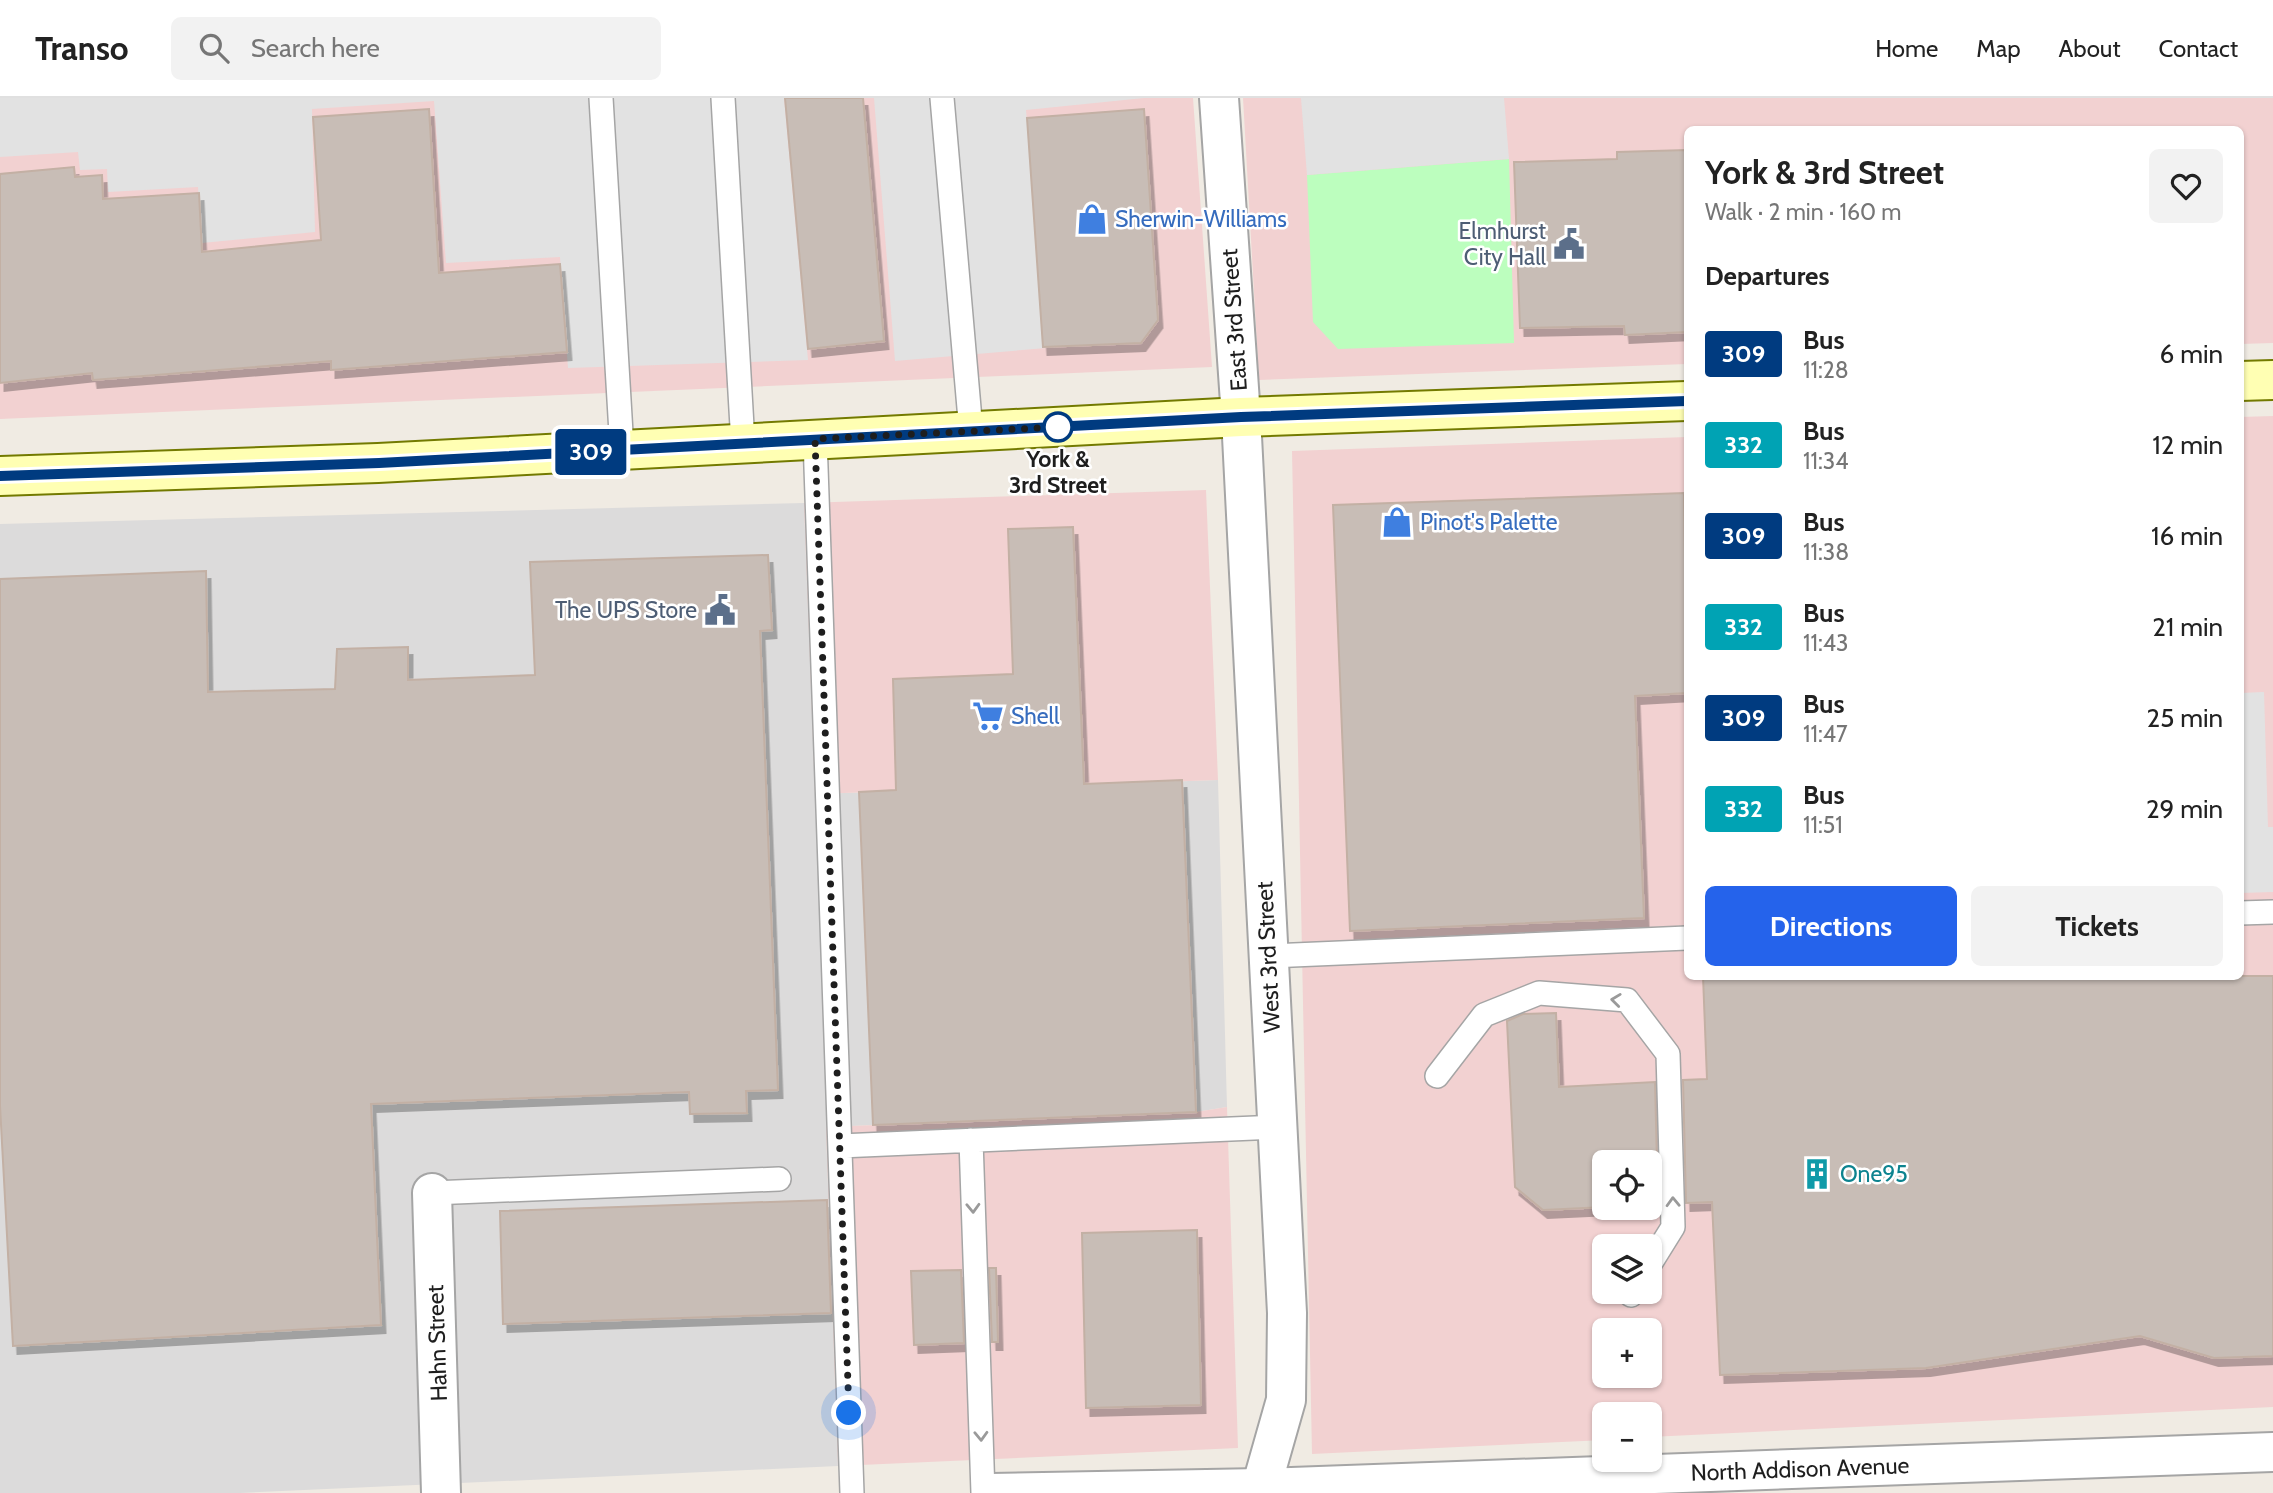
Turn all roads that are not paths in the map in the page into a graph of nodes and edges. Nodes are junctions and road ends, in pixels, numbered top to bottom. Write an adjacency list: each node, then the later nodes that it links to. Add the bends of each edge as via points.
1 (601, 98): 12 (lane)
2 (723, 98): 11 (lane)
3 (942, 98): 9 (lane)
4 (1219, 98): 8 (street, East 3rd Street)
5 (2273, 380): 6 (main road)
6 (2244, 381)
7 (1684, 401): 8 (main road)
8 (1241, 417): 9 (main road); 17 (street, West 3rd Street)
9 (971, 431): 10 (main road)
10 (815, 439): 11 (main road); 21 (lane)
11 (744, 444): 12 (main road)
12 (622, 450): 13 (main road)
13 (0, 476)
14 (2273, 912): 15 (lane)
15 (2244, 913)
16 (1684, 937): 17 (lane)
17 (1268, 956): 19 (street, West 3rd Street)
18 (1437, 1076): 24 (lane, one-way to 18, via 1673,1227 1668,1054 1627,1000 1539,993 1484,1015)
19 (1277, 1128): 20 (lane); 26 (street, West 3rd Street, via 1287,1313 1286,1400)
20 (971, 1140): 21 (lane); 29 (lane, one-way to 29)
21 (840, 1146): 28 (lane)
22 (779, 1179): 23 (lane)
23 (432, 1193): 27 (street, Hahn Street)
24 (1662, 1245)
25 (2273, 1452): 26 (street, North Addison Avenue)
26 (1261, 1491): 30 (street, North Addison Avenue)
27 (442, 1493)
28 (852, 1493)
29 (983, 1493)
30 (991, 1493)

